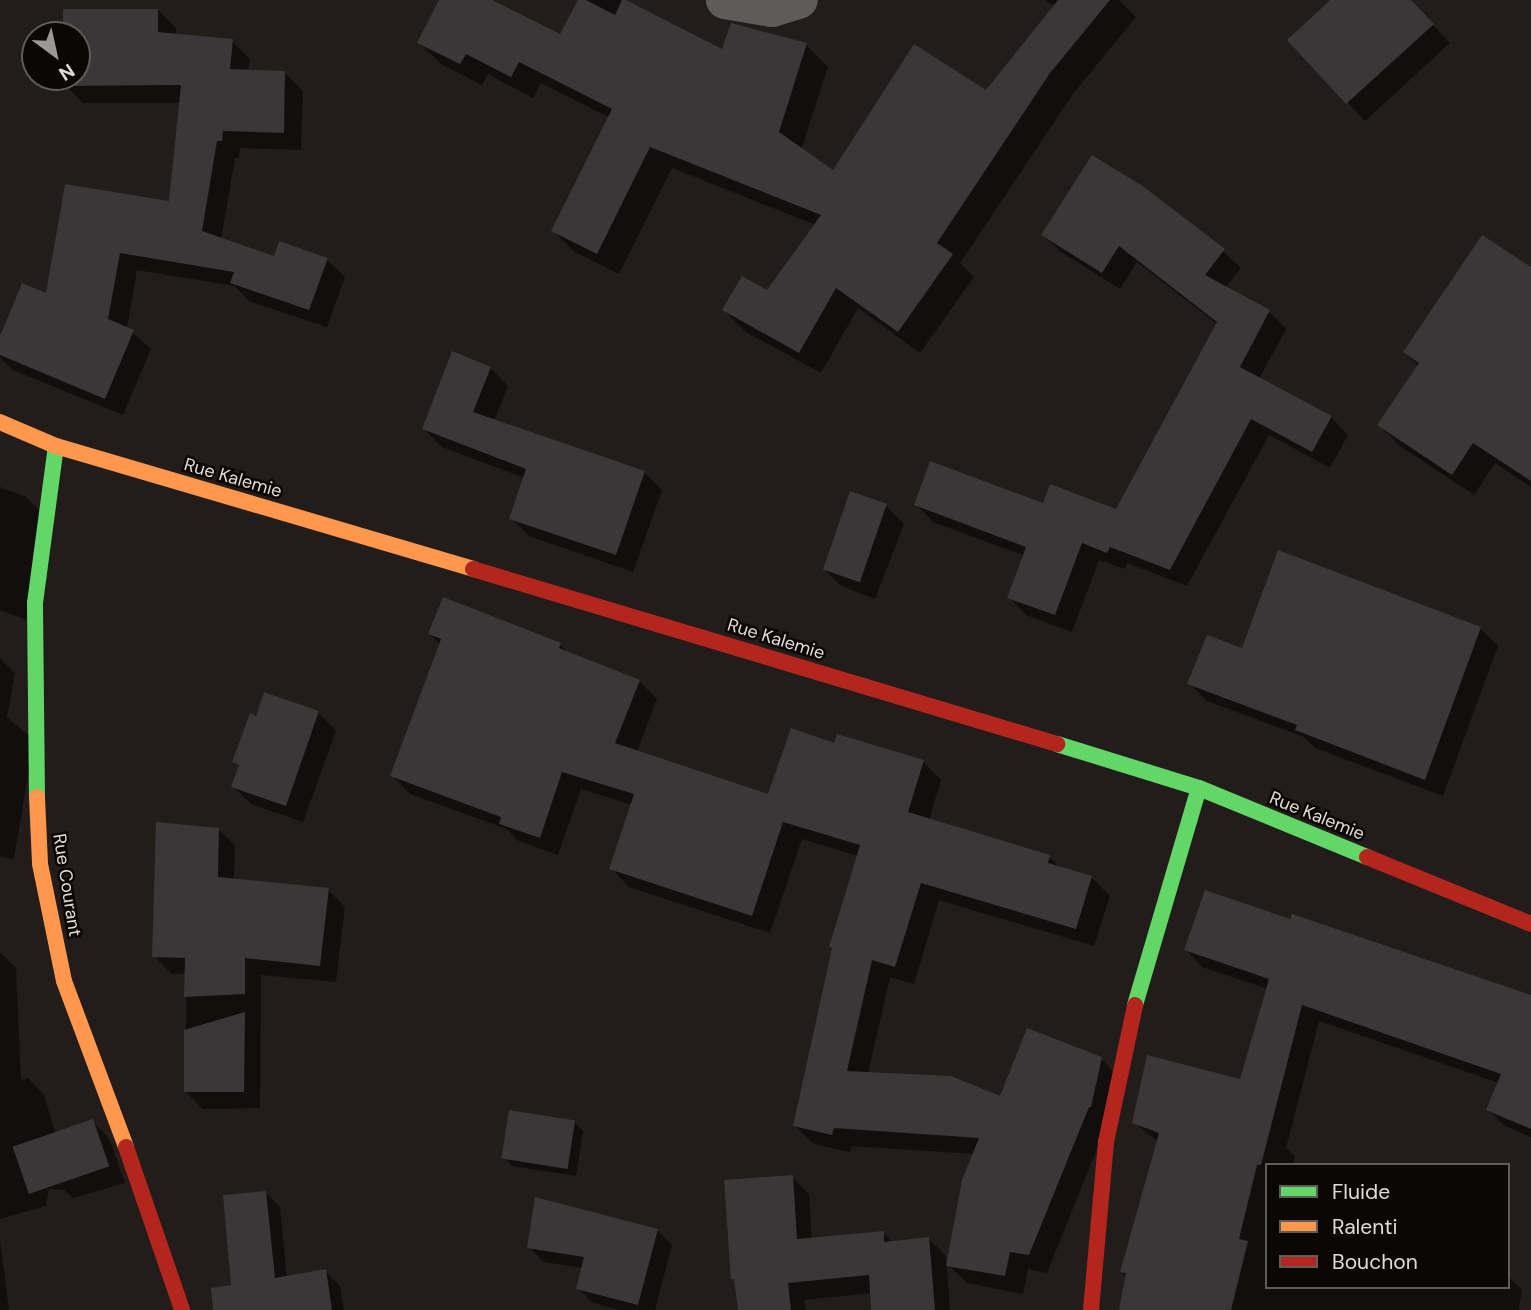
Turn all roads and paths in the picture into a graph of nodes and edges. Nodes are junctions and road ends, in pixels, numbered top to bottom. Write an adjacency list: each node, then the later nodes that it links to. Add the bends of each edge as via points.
1 (725, 0): 2 (street, via 772,8)
2 (799, 0)
3 (0, 422): 4 (street, Rue Kalemie)
4 (56, 446): 5 (street, Rue Kalemie); 7 (street, Rue Courant, via 35,603 34,734 40,864 64,981)
5 (1199, 788): 6 (street, Rue Kalemie); 8 (street, via 1142,975 1105,1142)
6 (1531, 924)
7 (182, 1310)
8 (1091, 1310)

